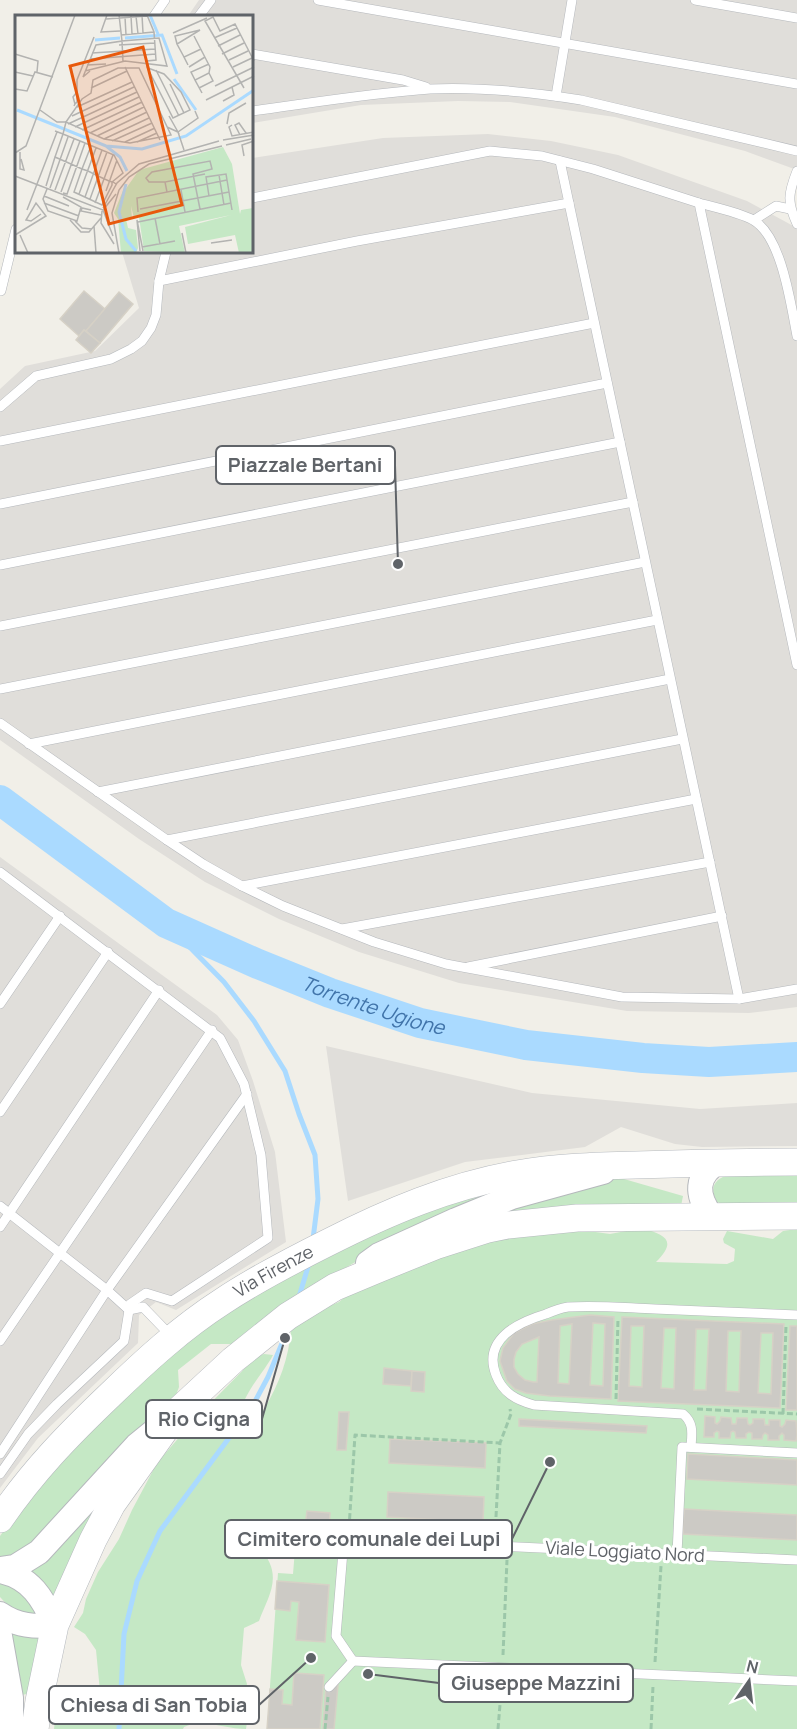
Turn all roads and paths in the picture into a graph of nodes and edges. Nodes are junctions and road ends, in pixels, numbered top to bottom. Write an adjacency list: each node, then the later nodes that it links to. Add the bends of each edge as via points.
1 (165, 0): 6 (lane)
2 (211, 0): 7 (lane)
3 (318, 0): 9 (lane)
4 (572, 0): 9 (lane)
5 (695, 0): 8 (lane)
6 (155, 15)
7 (200, 15)
8 (797, 18)
9 (565, 42): 11 (lane); 13 (lane)
10 (254, 54): 12 (lane, via 403,80)
11 (797, 84)
12 (431, 89): 13 (lane); 14 (lane)
13 (556, 96): 15 (lane)
14 (254, 111)
15 (797, 152)
16 (560, 161): 18 (lane, via 524,153 477,153); 19 (lane); 20 (lane)
17 (797, 171): 21 (lane)
18 (254, 198)
19 (569, 203): 26 (lane); 28 (lane)
20 (699, 203): 22 (lane); 40 (lane)
21 (790, 209): 22 (lane, via 777,206); 23 (lane)
22 (754, 220): 29 (lane, via 777,252)
23 (797, 222)
24 (15, 233): 27 (lane)
25 (166, 254): 26 (lane)
26 (159, 281): 31 (lane, via 156,315 142,341 111,359 36,376)
27 (0, 294)
28 (594, 323): 30 (lane); 32 (lane)
29 (797, 336)
30 (607, 383): 33 (lane); 35 (lane)
31 (0, 406)
32 (0, 441)
33 (620, 442): 34 (lane); 37 (lane)
34 (633, 502): 36 (lane); 39 (lane)
35 (0, 504)
36 (645, 562): 38 (lane); 42 (lane)
37 (0, 565)
38 (657, 620): 41 (lane); 45 (lane)
39 (0, 626)
40 (797, 665)
41 (670, 680): 44 (lane); 46 (lane)
42 (0, 689)
43 (0, 723): 45 (lane)
44 (682, 739): 47 (lane); 48 (lane)
45 (29, 744): 46 (lane)
46 (98, 792): 48 (lane)
47 (696, 799): 49 (lane); 51 (lane)
48 (166, 840): 51 (lane)
49 (710, 861): 54 (lane); 55 (lane)
50 (3, 875): 52 (lane); 53 (lane)
51 (242, 886): 55 (lane)
52 (0, 887)
53 (60, 916): 56 (lane); 61 (lane)
54 (722, 916): 57 (lane); 60 (lane)
55 (340, 930): 57 (lane)
56 (108, 952): 59 (lane); 64 (lane)
57 (463, 968): 60 (lane, via 622,997)
58 (797, 989): 60 (lane)
59 (159, 990): 62 (lane); 69 (lane)
60 (739, 999)
61 (0, 1004)
62 (212, 1030): 63 (lane, via 220,1038); 73 (lane)
63 (247, 1094): 74 (lane); 76 (lane, via 261,1155 268,1238 172,1301 146,1293 130,1304)
64 (0, 1112)
65 (718, 1162): 66 (main road, Via Firenze); 67 (main road, Via Firenze); 70 (street, via 704,1173 701,1182 702,1202)
66 (797, 1162)
67 (626, 1165): 75 (street, Via Firenze, via 487,1206 379,1255); 80 (main road, Via Firenze, via 560,1168 494,1178 435,1194 379,1216 294,1260 230,1296)
68 (0, 1206): 69 (lane)
69 (9, 1213): 72 (lane); 73 (lane)
70 (711, 1216): 71 (main road, Via Firenze); 75 (main road, Via Firenze, via 577,1218 488,1229 435,1246)
71 (797, 1216)
72 (0, 1227)
73 (60, 1253): 74 (lane); 81 (lane)
74 (108, 1290): 76 (lane); 89 (lane)
75 (327, 1292): 84 (main road, Via Firenze, via 288,1316)
76 (129, 1310): 80 (lane, via 143,1307); 90 (lane, via 124,1341 28,1434)
77 (797, 1315): 83 (lane, via 567,1307 523,1321 500,1342 493,1362 496,1376)
78 (618, 1324): 82 (path)
79 (786, 1326): 85 (path)
80 (172, 1338): 91 (main road, Via Firenze, via 58,1446)
81 (0, 1341)
82 (616, 1378)
83 (508, 1394): 86 (path, via 512,1414); 87 (lane, via 534,1405 683,1414 692,1427)
84 (179, 1410): 98 (street, Via Firenze, via 137,1445 39,1552 15,1567); 100 (main road, Via Firenze, via 105,1515)
85 (783, 1414)
86 (500, 1443): 92 (path, via 355,1435); 93 (path)
87 (691, 1447): 88 (lane); 96 (lane, via 682,1447)
88 (797, 1453)
89 (0, 1454)
90 (0, 1474)
91 (0, 1519)
92 (346, 1539): 93 (lane, Viale Loggiato Nord); 102 (lane, via 336,1636)
93 (494, 1545): 94 (lane, Viale Loggiato Nord)
94 (508, 1546): 95 (lane, Viale Loggiato Nord); 103 (path)
95 (662, 1553): 96 (lane, Viale Loggiato Nord); 104 (path)
96 (676, 1554): 97 (lane, Viale Loggiato Nord)
97 (797, 1560)
98 (0, 1570): 100 (street, Via Firenze, via 35,1589)
99 (0, 1614): 100 (street, via 27,1625)
100 (56, 1625): 108 (main road, Via Firenze)
101 (0, 1636): 107 (street, via 11,1698)
102 (353, 1660): 103 (lane); 106 (lane)
103 (503, 1667): 104 (lane); 110 (path)
104 (654, 1674): 105 (lane); 111 (path)
105 (797, 1681)
106 (328, 1687): 109 (path)
107 (11, 1729)
108 (35, 1729)
109 (326, 1729)
110 (498, 1729)
111 (651, 1729)

